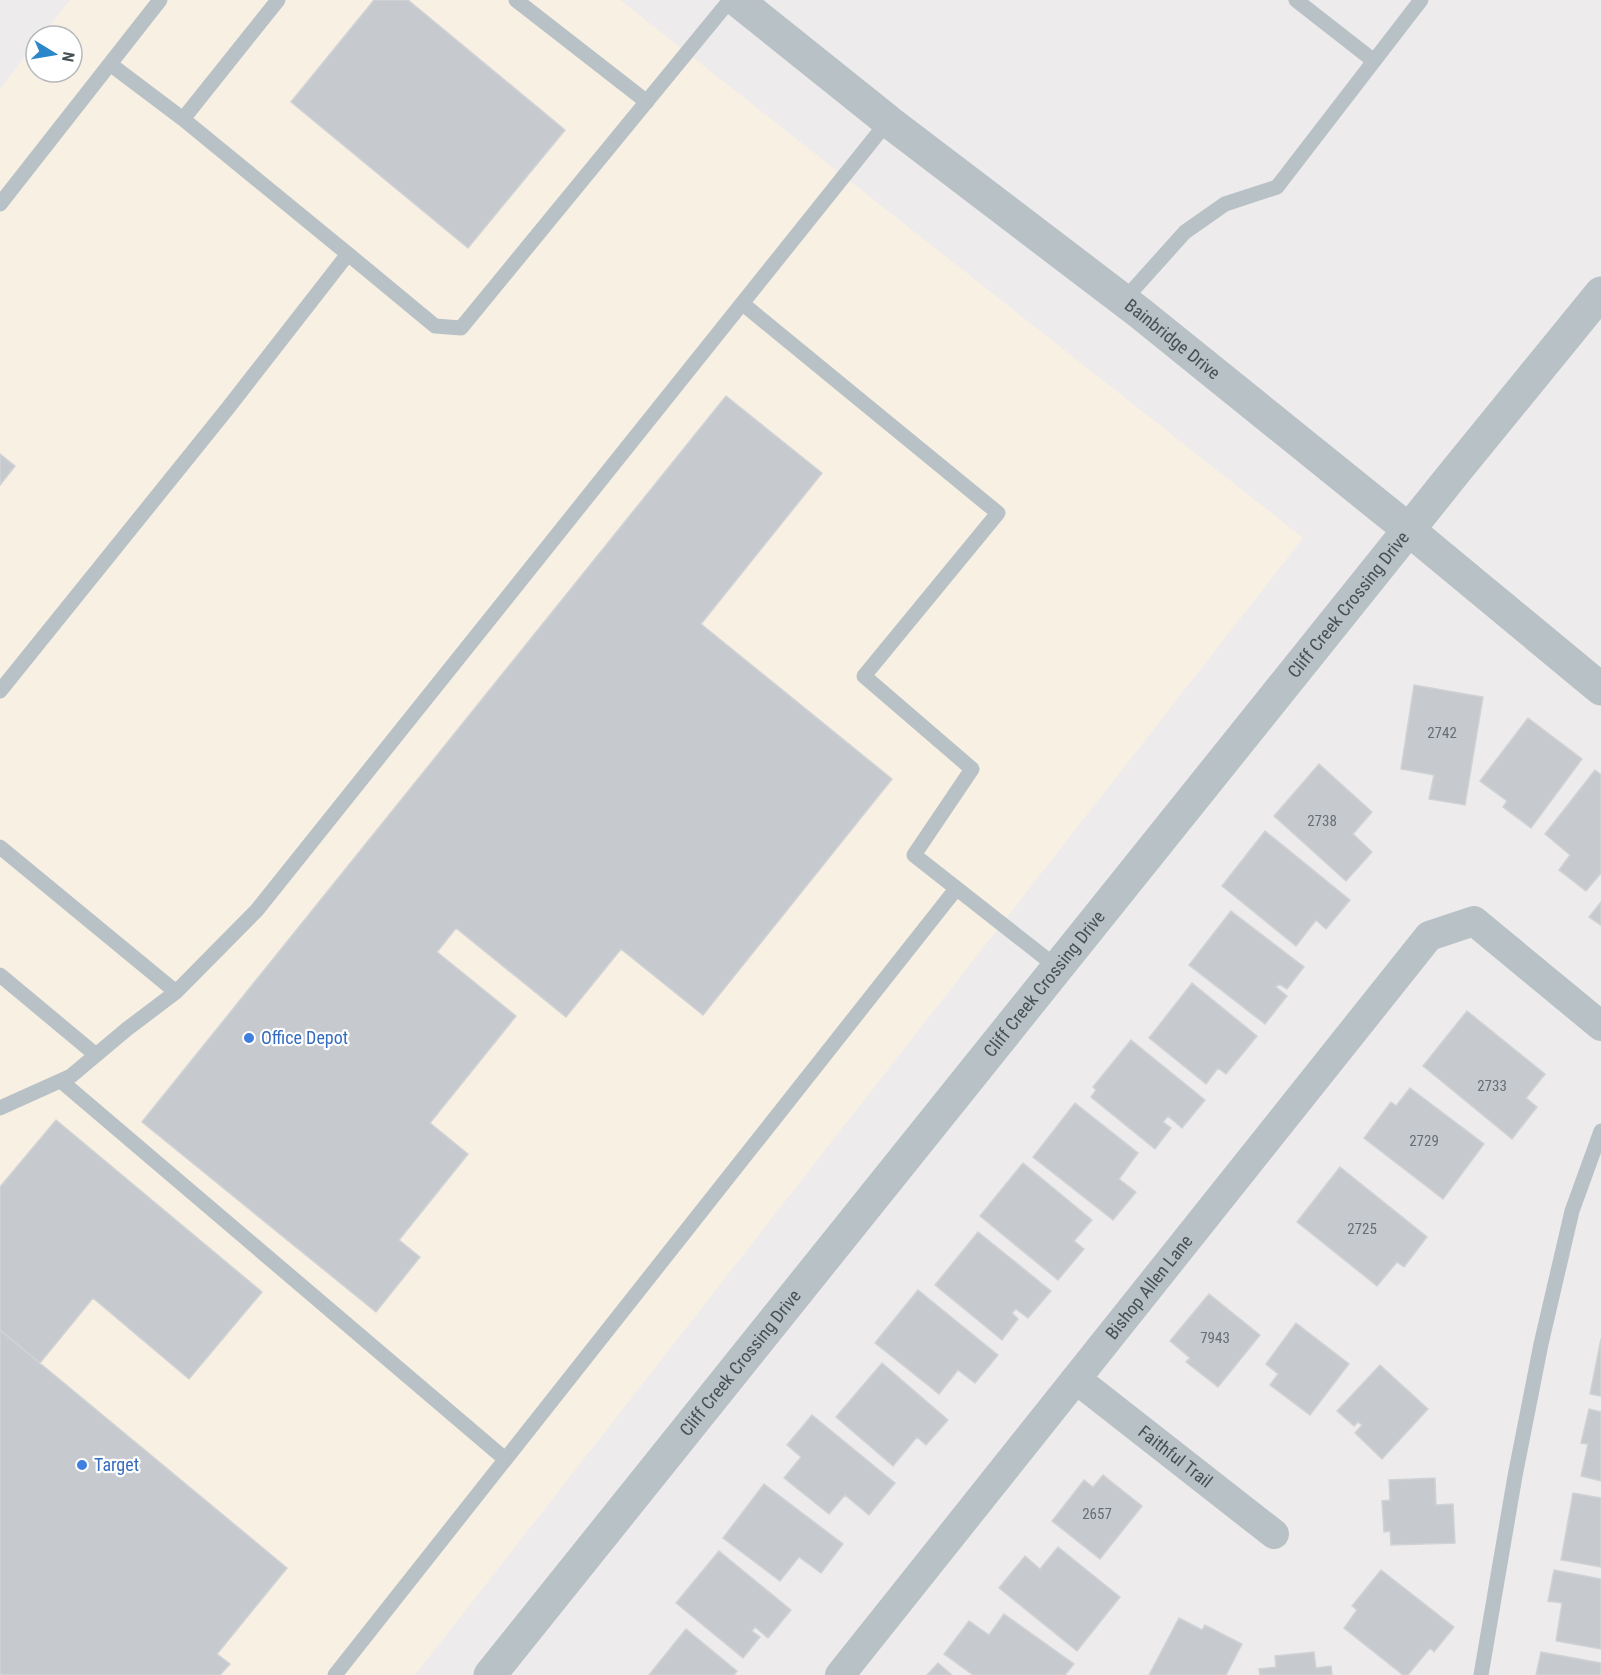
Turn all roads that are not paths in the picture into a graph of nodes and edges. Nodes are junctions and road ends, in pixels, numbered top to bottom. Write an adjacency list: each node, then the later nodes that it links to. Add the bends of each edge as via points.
1 (160, 0): 9 (lane)
2 (278, 0): 11 (lane)
3 (516, 0): 10 (lane)
4 (730, 0): 10 (lane)
5 (736, 0): 12 (street, Bainbridge Drive)
6 (1296, 0): 8 (lane)
7 (1421, 0): 8 (lane)
8 (1374, 61): 16 (lane, via 1277,187 1226,204 1185,232)
9 (110, 64): 11 (lane); 13 (lane)
10 (647, 102): 14 (lane, via 461,328 435,326)
11 (183, 119): 14 (lane)
12 (888, 121): 16 (street, Bainbridge Drive); 17 (lane)
13 (0, 204)
14 (348, 254): 20 (lane)
15 (1601, 292): 18 (street, Cliff Creek Crossing Drive)
16 (1123, 301): 18 (street, Bainbridge Drive)
17 (743, 304): 22 (lane, via 998,513 864,676 972,769 914,855); 25 (lane, via 257,910)
18 (1409, 530): 19 (street, Bainbridge Drive); 23 (street, Cliff Creek Crossing Drive)
19 (1601, 689)
20 (0, 691)
21 (0, 848): 25 (lane)
22 (956, 889): 23 (lane); 32 (lane)
23 (1058, 968): 35 (street, Cliff Creek Crossing Drive)
24 (0, 975): 27 (lane)
25 (176, 992): 27 (lane)
26 (1601, 1026): 31 (street, Bishop Allen Lane, via 1474,921 1430,936)
27 (96, 1055): 28 (lane)
28 (61, 1081): 29 (lane); 32 (lane)
29 (0, 1108)
30 (1601, 1131): 37 (lane, via 1572,1211 1541,1344)
31 (1076, 1379): 33 (street, Faithful Trail); 36 (street, Bishop Allen Lane)
32 (505, 1460): 34 (lane)
33 (1274, 1534)
34 (335, 1675)
35 (490, 1675)
36 (840, 1675)
37 (1481, 1675)

